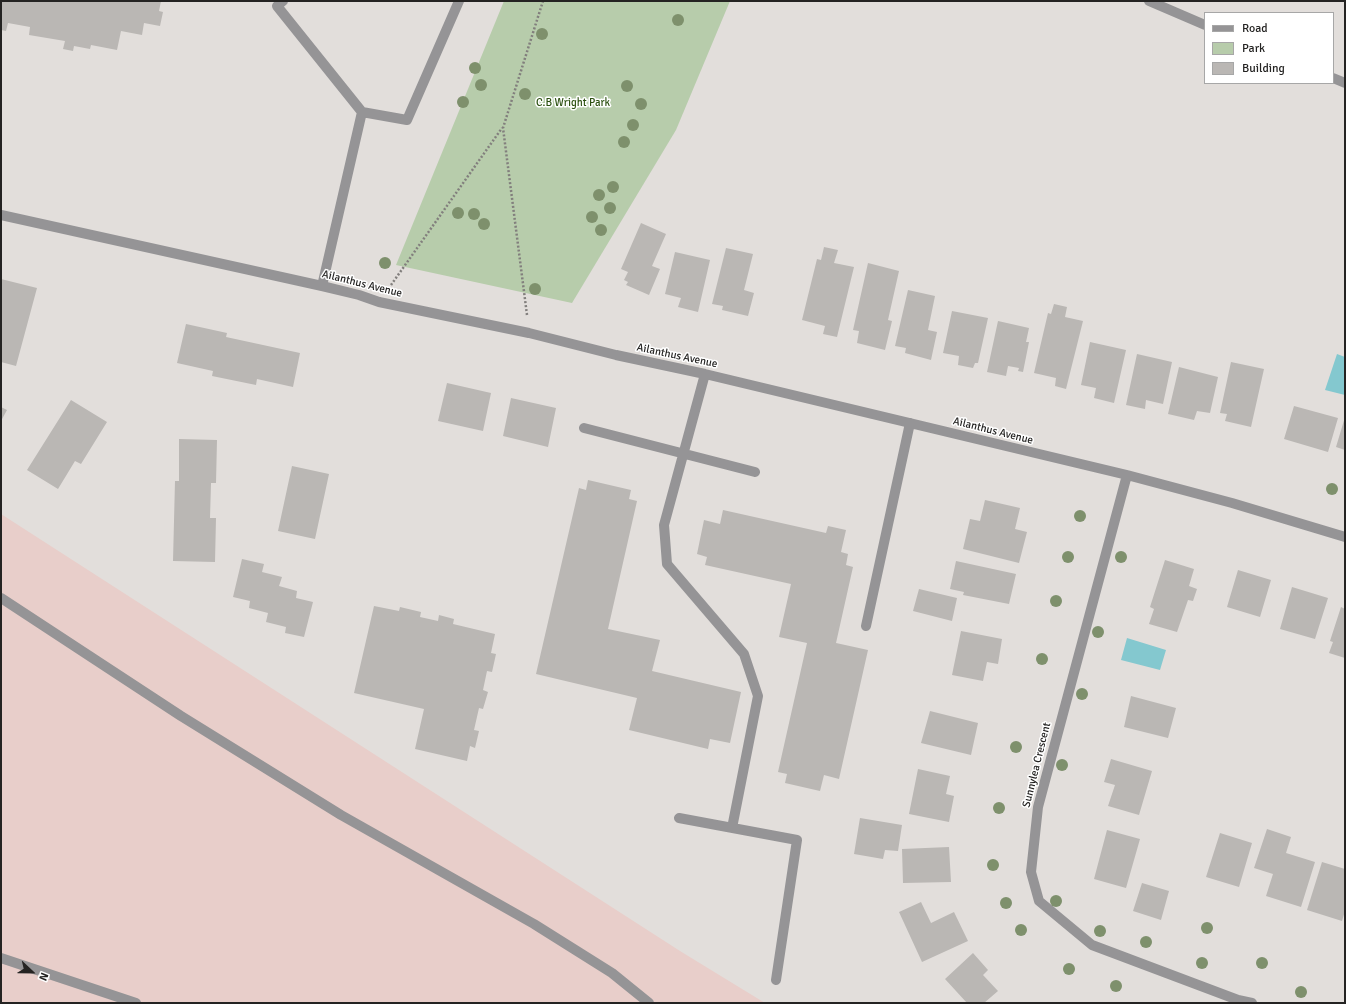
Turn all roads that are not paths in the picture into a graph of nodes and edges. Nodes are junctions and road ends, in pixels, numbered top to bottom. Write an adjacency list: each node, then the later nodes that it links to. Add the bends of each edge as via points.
1 (283, 1): 7 (street, via 277,6)
2 (459, 1): 7 (street, via 407,120)
3 (1149, 1): 4 (street)
4 (1204, 25)
5 (1334, 78): 6 (street)
6 (1345, 84)
7 (362, 112): 9 (street)
8 (1, 215): 9 (street, Ailanthus Avenue)
9 (322, 286): 10 (street, Ailanthus Avenue, via 379,302 529,333)
10 (705, 374): 11 (street, Ailanthus Avenue); 13 (street)
11 (910, 423): 15 (street, Ailanthus Avenue); 18 (street)
12 (584, 428): 13 (street)
13 (684, 453): 14 (street); 20 (street, via 664,525 666,564 744,654 758,696)
14 (755, 472)
15 (1127, 475): 16 (street, Ailanthus Avenue); 25 (street, Sunnylea Crescent, via 1038,808 1031,872 1040,901 1092,945)
16 (1345, 537)
17 (1, 598): 24 (street, via 181,716 327,807 534,924 612,973)
18 (866, 626)
19 (679, 818): 20 (street)
20 (732, 828): 22 (street, via 797,840)
21 (1, 958): 23 (street)
22 (776, 980)
23 (136, 1003)
24 (649, 1003)
25 (1252, 1003)

